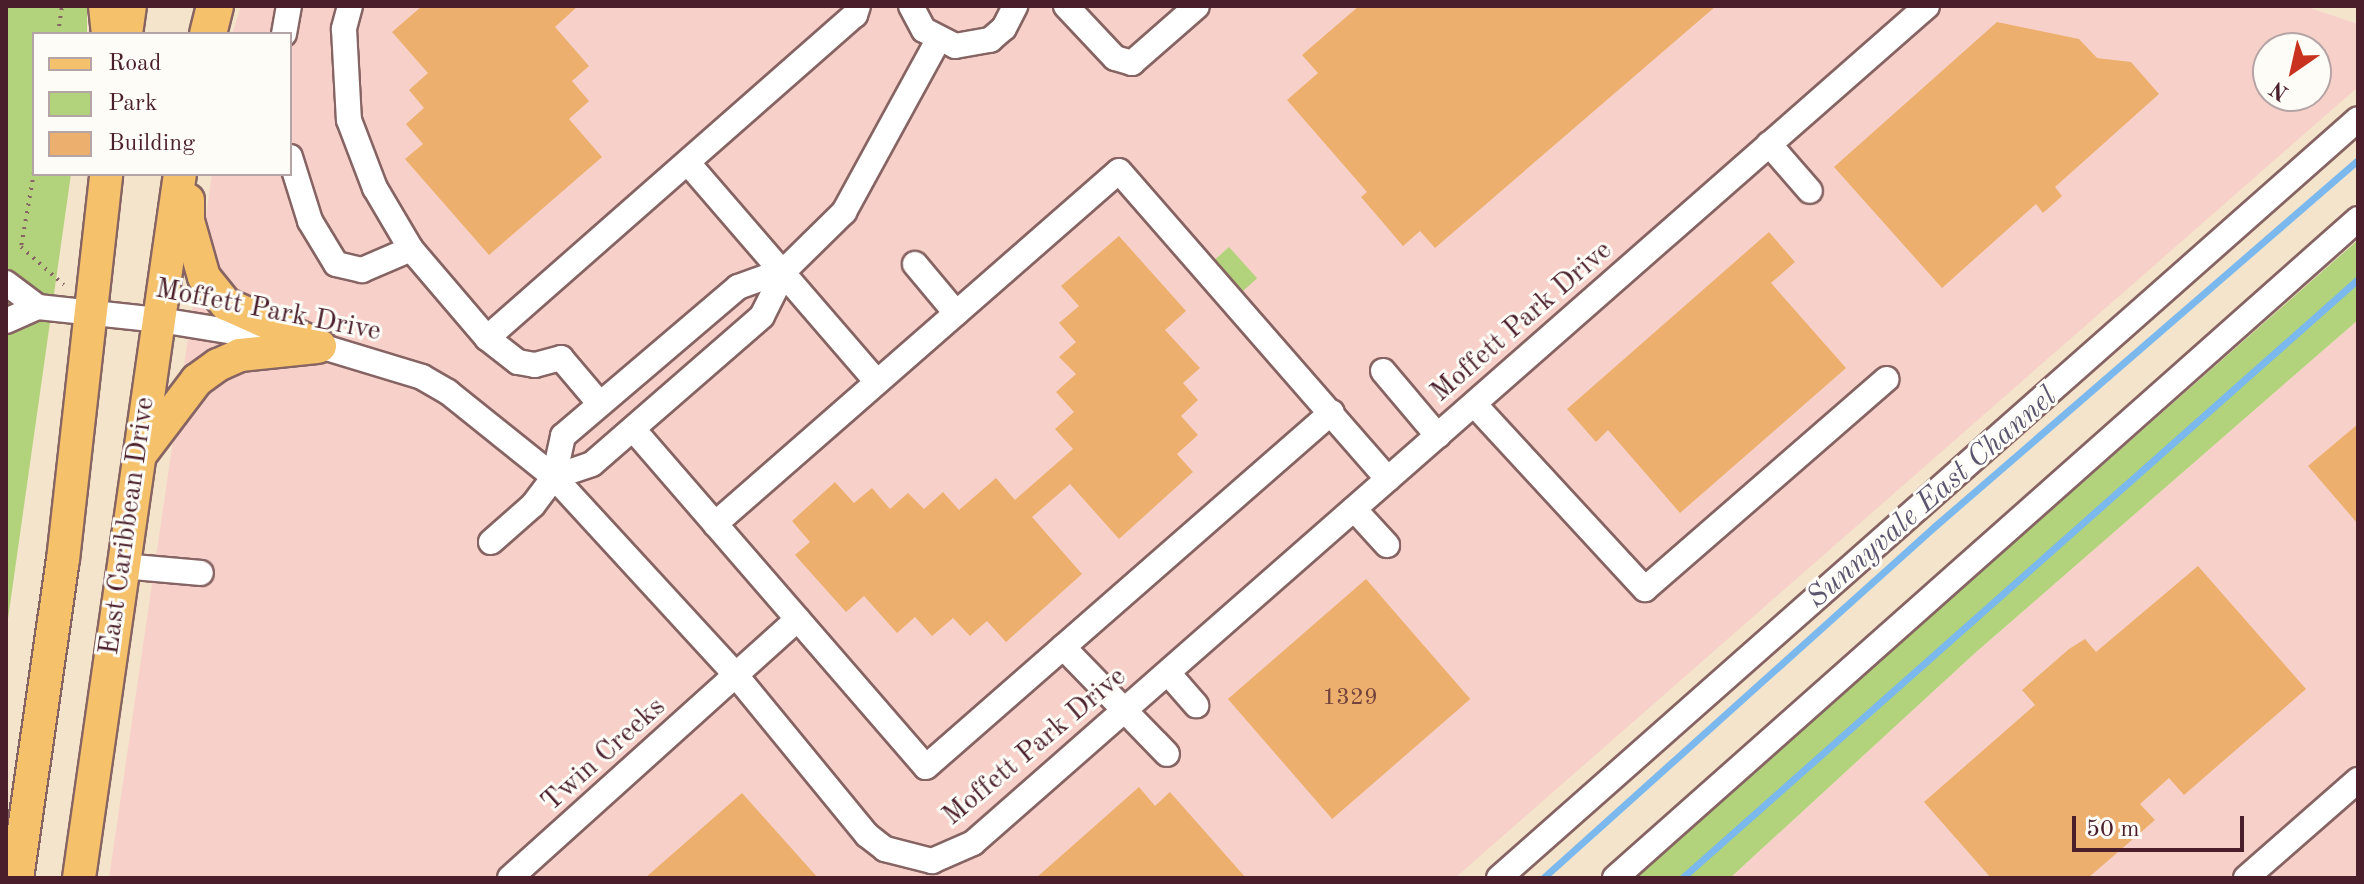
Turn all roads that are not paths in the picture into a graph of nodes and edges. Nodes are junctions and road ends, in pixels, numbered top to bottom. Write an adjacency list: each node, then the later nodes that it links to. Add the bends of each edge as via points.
1 (107, 6): 13 (highway)
2 (130, 6): 14 (main road)
3 (202, 6): 15 (main road)
4 (215, 6): 16 (highway)
5 (289, 6): 17 (street)
6 (350, 6): 28 (street, via 344,29 349,120 375,188)
7 (858, 6): 22 (street, via 855,15)
8 (911, 6): 18 (street, via 924,30)
9 (1015, 6): 18 (street, via 1004,28 990,40 955,46)
10 (1066, 6): 11 (street, via 1115,58 1132,63)
11 (1197, 6)
12 (1927, 6): 20 (street, Moffett Park Drive)
13 (110, 32)
14 (126, 32)
15 (199, 32)
16 (208, 32)
17 (284, 32)
18 (938, 40): 30 (street, via 844,212)
19 (2358, 119): 69 (street)
20 (1769, 144): 26 (street); 43 (street, Moffett Park Drive)
21 (292, 163): 28 (street, via 310,221 336,264 362,270)
22 (688, 163): 30 (street); 37 (street)
23 (106, 176): 33 (main road)
24 (180, 176): 35 (main road, East Caribbean Drive)
25 (188, 176): 38 (main road, via 188,221 204,277 226,304)
26 (1810, 191)
27 (2358, 219): 70 (street)
28 (411, 249): 37 (street)
29 (915, 264): 34 (street)
30 (785, 270): 41 (street); 42 (street, via 738,287); 45 (street, via 762,316)
31 (6, 283): 32 (street)
32 (38, 307): 33 (street, Moffett Park Drive); 36 (street)
33 (88, 310): 35 (street, Moffett Park Drive); 66 (main road, via 63,560)
34 (956, 313): 41 (street); 44 (street, via 1119,171)
35 (160, 320): 38 (street, Moffett Park Drive); 47 (main road, East Caribbean Drive)
36 (6, 321)
37 (487, 338): 42 (street, via 518,362 535,365 561,358)
38 (320, 346): 47 (main road, via 240,355 218,365 197,380); 48 (street, Moffett Park Drive, via 422,377)
39 (1383, 371): 46 (street)
40 (1887, 379): 43 (street, via 1645,589)
41 (877, 382): 51 (street)
42 (600, 404): 48 (street, via 563,436)
43 (1474, 404): 46 (street, Moffett Park Drive)
44 (1332, 412): 49 (street); 57 (street)
45 (633, 429): 48 (street, via 592,464); 51 (street)
46 (1438, 436): 49 (street, Moffett Park Drive)
47 (138, 458): 54 (main road, East Caribbean Drive)
48 (554, 477): 52 (street, via 533,505); 58 (street, Moffett Park Drive)
49 (1388, 479): 50 (street, Moffett Park Drive)
50 (1354, 509): 53 (street); 59 (street, Moffett Park Drive)
51 (715, 524): 56 (street)
52 (491, 542)
53 (1387, 545)
54 (123, 566): 55 (street); 67 (main road, East Caribbean Drive)
55 (201, 573)
56 (798, 619): 57 (street, via 926,767); 58 (street, Twin Creeks)
57 (1063, 647): 61 (street)
58 (734, 673): 65 (street, Moffett Park Drive, via 867,835); 68 (street, Twin Creeks)
59 (1168, 673): 60 (street); 61 (street, Moffett Park Drive)
60 (1196, 705)
61 (1124, 713): 62 (street); 64 (street, Moffett Park Drive, via 973,843)
62 (1167, 754)
63 (2358, 780): 71 (street)
64 (955, 867): 65 (street, Moffett Park Drive)
65 (904, 868)
66 (17, 878)
67 (79, 878)
68 (510, 878)
69 (1499, 878)
70 (1615, 878)
71 (2246, 878)

